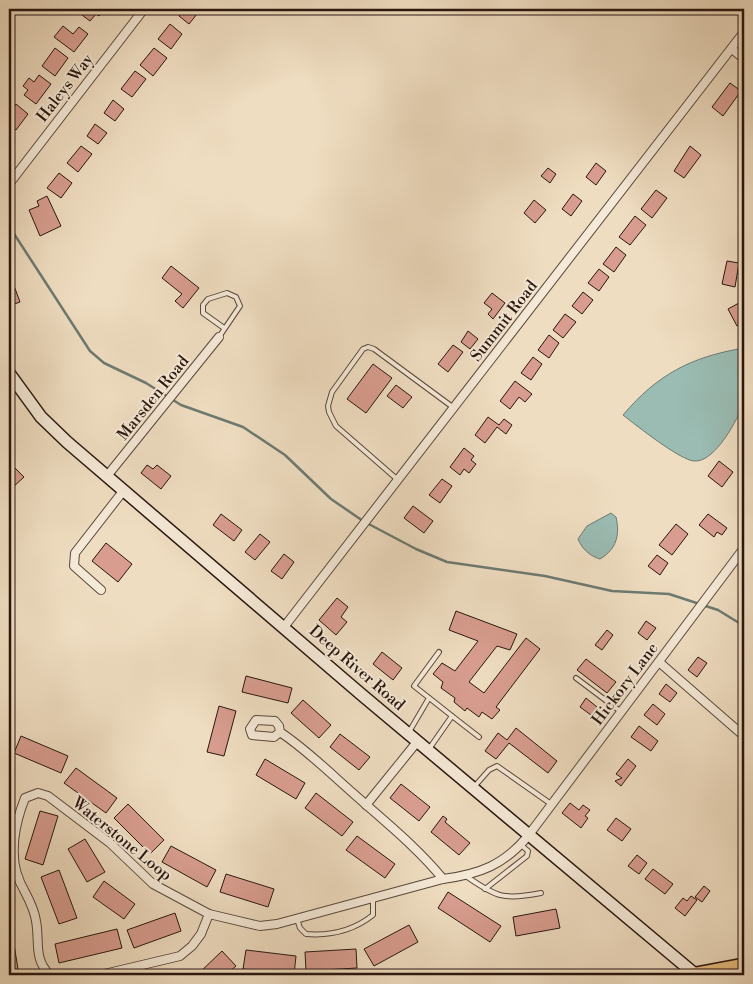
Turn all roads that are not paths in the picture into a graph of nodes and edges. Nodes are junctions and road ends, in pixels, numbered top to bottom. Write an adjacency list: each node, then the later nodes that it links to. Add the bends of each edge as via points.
1 (144, 9): 5 (street, Haleys Way)
2 (744, 32): 3 (street, Summit Road)
3 (732, 50): 4 (street); 9 (street, Summit Road)
4 (744, 59)
5 (9, 184)
6 (224, 328): 6 (lane, via 240,306 236,297 227,293 208,299 203,305 203,313); 7 (lane)
7 (219, 337): 10 (street, Marsden Road)
8 (9, 374): 10 (street, Deep River Road, via 41,417)
9 (454, 408): 11 (street, Summit Road); 11 (lane, via 374,349 363,348 332,392 329,412 336,426)
10 (107, 476): 12 (street, Deep River Road)
11 (398, 480): 15 (street, Summit Road)
12 (124, 490): 14 (street, via 75,554 74,566); 15 (street, Deep River Road)
13 (744, 548): 17 (street, Hickory Lane)
14 (101, 590)
15 (284, 627): 25 (street, Deep River Road)
16 (439, 652): 19 (lane, via 414,686)
17 (659, 662): 20 (street, Hickory Lane); 23 (street)
18 (576, 678): 20 (lane)
19 (429, 698): 21 (lane); 25 (lane)
20 (621, 712): 29 (street, Hickory Lane)
21 (452, 716): 24 (lane); 26 (lane)
22 (280, 732): 28 (street)
23 (744, 736)
24 (479, 737)
25 (412, 738): 26 (street, Deep River Road); 28 (street)
26 (428, 751): 27 (street, Deep River Road)
27 (472, 788): 29 (lane, via 497,766); 30 (street, Deep River Road)
28 (366, 805): 34 (street, via 429,862)
29 (552, 805): 30 (street, Hickory Lane)
30 (525, 840): 31 (street, Deep River Road); 32 (lane); 33 (street, Waterstone Loop, via 499,863)
31 (538, 844): 32 (lane); 43 (street, Deep River Road)
32 (527, 856): 35 (lane)
33 (466, 876): 34 (street, Waterstone Loop); 35 (lane)
34 (443, 879): 37 (street, Waterstone Loop)
35 (486, 889): 36 (lane, via 508,898)
36 (541, 893)
37 (373, 898): 39 (street, Waterstone Loop); 39 (lane, via 373,915 338,933 306,934)
38 (209, 914): 39 (street, Waterstone Loop, via 260,926); 41 (street, Waterstone Loop, via 153,884 110,843 48,796 38,793 25,798 16,823 14,850 18,879 37,922 38,958); 42 (street, via 202,934 180,956)
39 (297, 919)
40 (744, 966): 43 (highway)
41 (50, 975)
42 (100, 975)
43 (696, 975)

